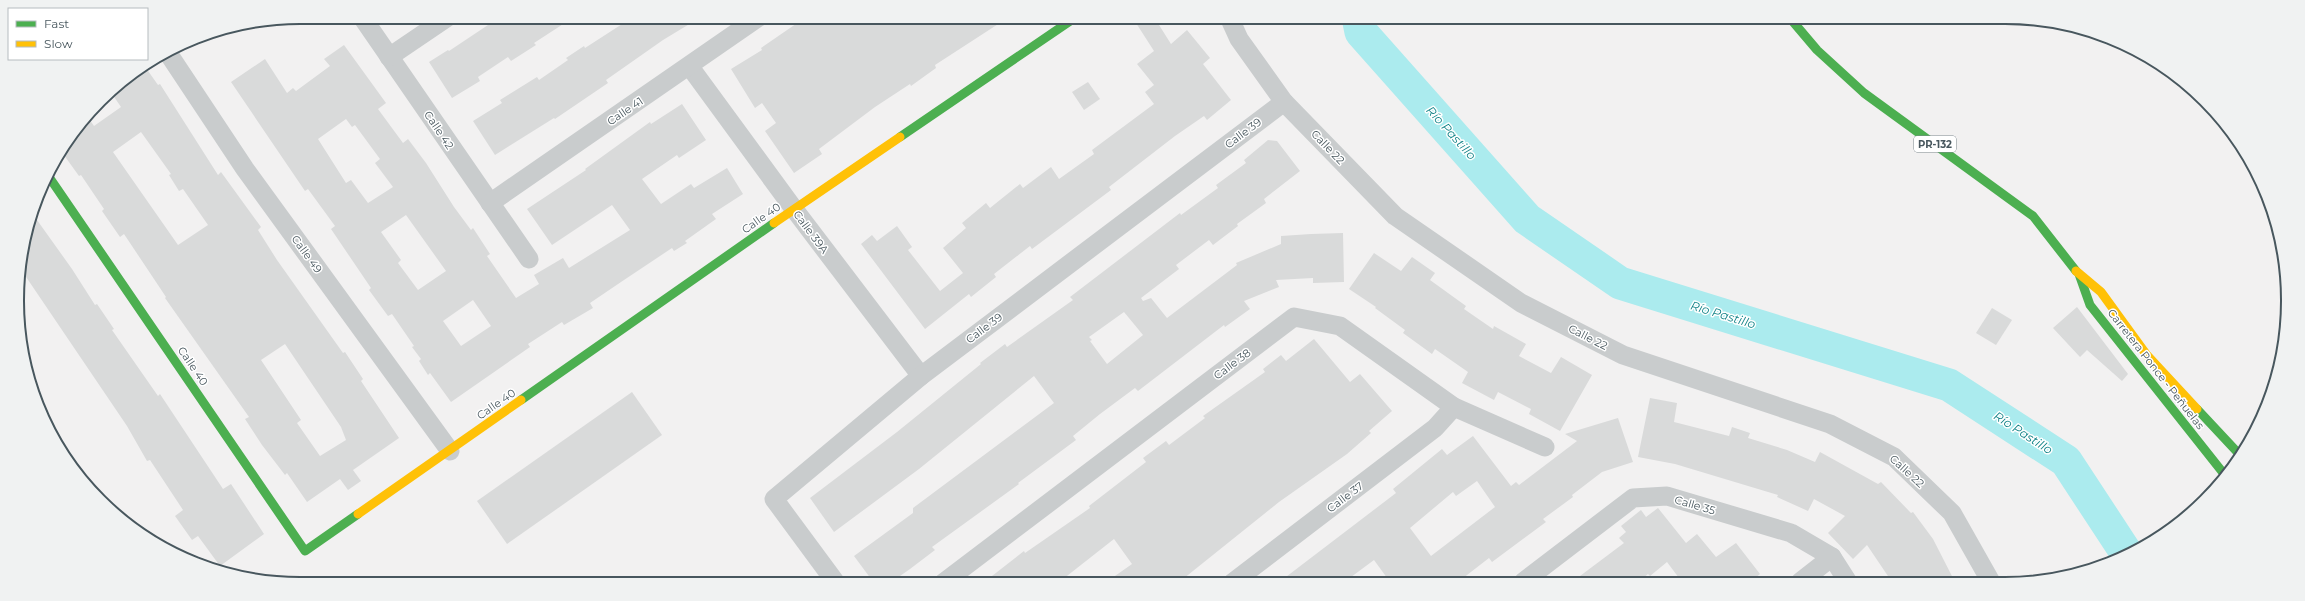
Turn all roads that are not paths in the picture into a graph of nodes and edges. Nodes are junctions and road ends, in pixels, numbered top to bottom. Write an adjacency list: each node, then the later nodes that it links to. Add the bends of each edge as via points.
1 (367, 24): 8 (street, Calle 42)
2 (438, 24): 8 (street)
3 (749, 24): 9 (street, Calle 41)
4 (1066, 24): 13 (street, Calle 40)
5 (1232, 24): 10 (street, Calle 22, via 1239,39)
6 (1795, 24): 15 (street, Carretera Ponce - Peñuelas / PR-132, via 1817,50 1864,93 2033,216)
7 (170, 57): 21 (street, Calle 49, via 244,169)
8 (389, 57): 12 (street, Calle 42)
9 (690, 66): 12 (street, Calle 41); 13 (street, Calle 39A)
10 (1284, 102): 16 (street, Calle 39); 31 (street, Calle 22, via 1395,216 1521,303 1623,355 1830,424 1894,457 1952,513)
11 (52, 181): 21 (street, Calle 40, via 305,551)
12 (490, 203): 14 (street, Calle 42)
13 (794, 209): 16 (street, Calle 39A); 21 (street, Calle 40)
14 (529, 259)
15 (2078, 273): 17 (street, Carretera Ponce - Peñuelas / PR-132, via 2101,292 2146,354); 18 (street, Carretera Ponce - Peñuelas / PR-132, via 2090,305)
16 (921, 376): 25 (street, Calle 39, via 774,499)
17 (2174, 386): 18 (street); 22 (street, Carretera Ponce - Peñuelas / PR-132)
18 (2161, 395): 23 (street, Carretera Ponce - Peñuelas / PR-132)
19 (1454, 407): 20 (street, Calle 38); 26 (street, Calle 38, via 1340,326 1294,317); 27 (street, Calle 37, via 1435,428)
20 (1545, 447)
21 (450, 451)
22 (2236, 451)
23 (2222, 471)
24 (1832, 557): 28 (street, Calle 35, via 1791,533 1667,496 1633,498); 29 (street); 30 (street, Calle 35)
25 (832, 577)
26 (951, 577)
27 (1240, 577)
28 (1530, 577)
29 (1806, 577)
30 (1845, 577)
31 (1988, 577)

